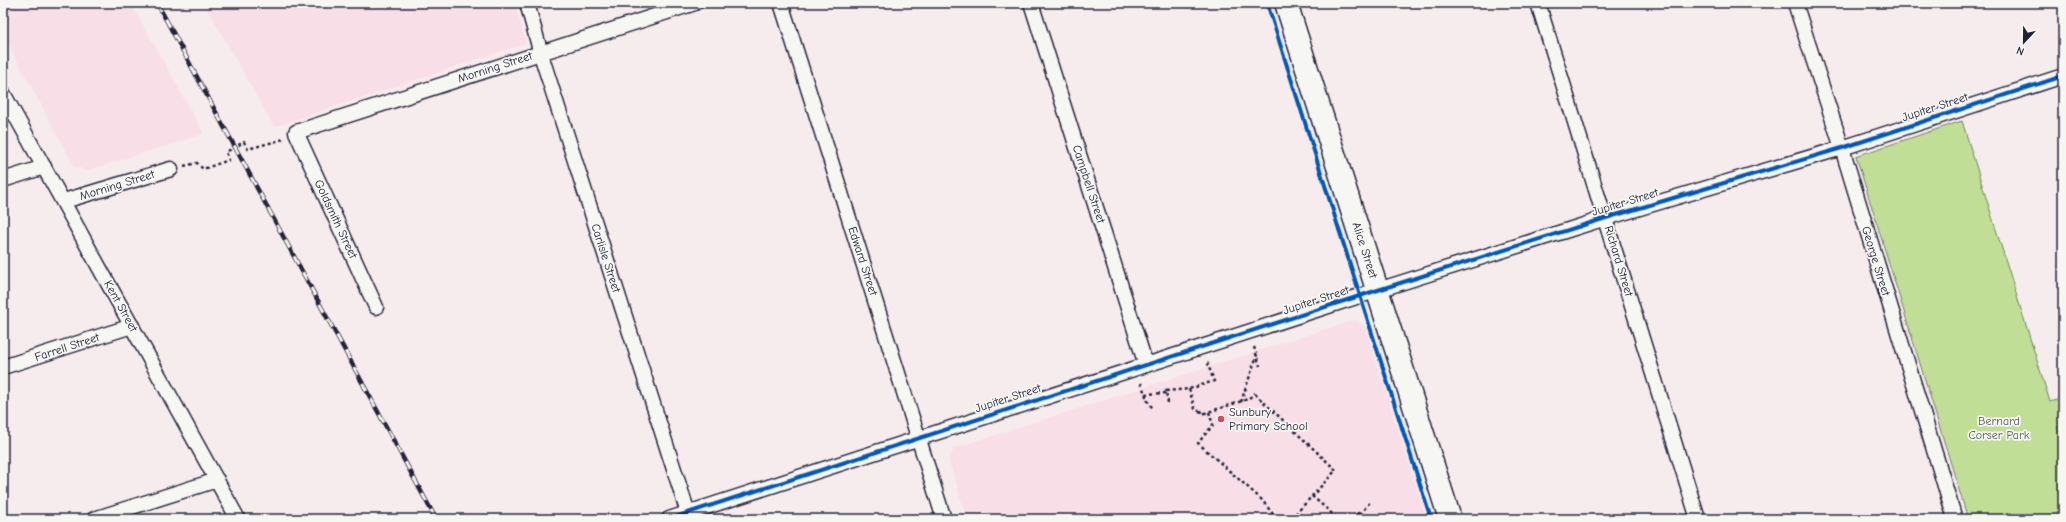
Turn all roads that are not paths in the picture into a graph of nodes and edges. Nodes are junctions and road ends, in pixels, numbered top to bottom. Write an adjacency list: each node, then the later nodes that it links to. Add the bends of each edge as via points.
1 (527, 3): 8 (street, Carlisle Street)
2 (695, 3): 8 (street, Morning Street)
3 (782, 3): 23 (street, Edward Street)
4 (1031, 3): 21 (street, Campbell Street)
5 (1286, 3): 18 (main road, Alice Street)
6 (1538, 3): 17 (street, Richard Street)
7 (1795, 3): 12 (street, George Street)
8 (541, 52): 11 (street, Morning Street); 25 (street, Carlisle Street)
9 (2063, 76): 12 (street, Jupiter Street)
10 (3, 93): 13 (street, Kent Street)
11 (290, 136): 19 (street, Goldsmith Street)
12 (1842, 148): 17 (street, Jupiter Street); 32 (street, George Street)
13 (44, 167): 15 (street); 16 (street, Kent Street)
14 (170, 170): 16 (street, Morning Street)
15 (3, 180)
16 (64, 201): 20 (street, Kent Street)
17 (1606, 218): 18 (street, Jupiter Street); 31 (street, Richard Street)
18 (1378, 290): 21 (street, Jupiter Street); 30 (main road, Alice Street)
19 (376, 307)
20 (132, 326): 22 (street, Farrell Street); 24 (street, Kent Street)
21 (1146, 365): 23 (street, Jupiter Street)
22 (3, 367)
23 (919, 438): 25 (street, Jupiter Street); 29 (street, Edward Street)
24 (217, 480): 26 (street); 27 (street, Kent Street)
25 (688, 513): 28 (street, Jupiter Street)
26 (94, 519)
27 (238, 519)
28 (669, 519)
29 (944, 519)
30 (1450, 519)
31 (1698, 519)
32 (1955, 519)

